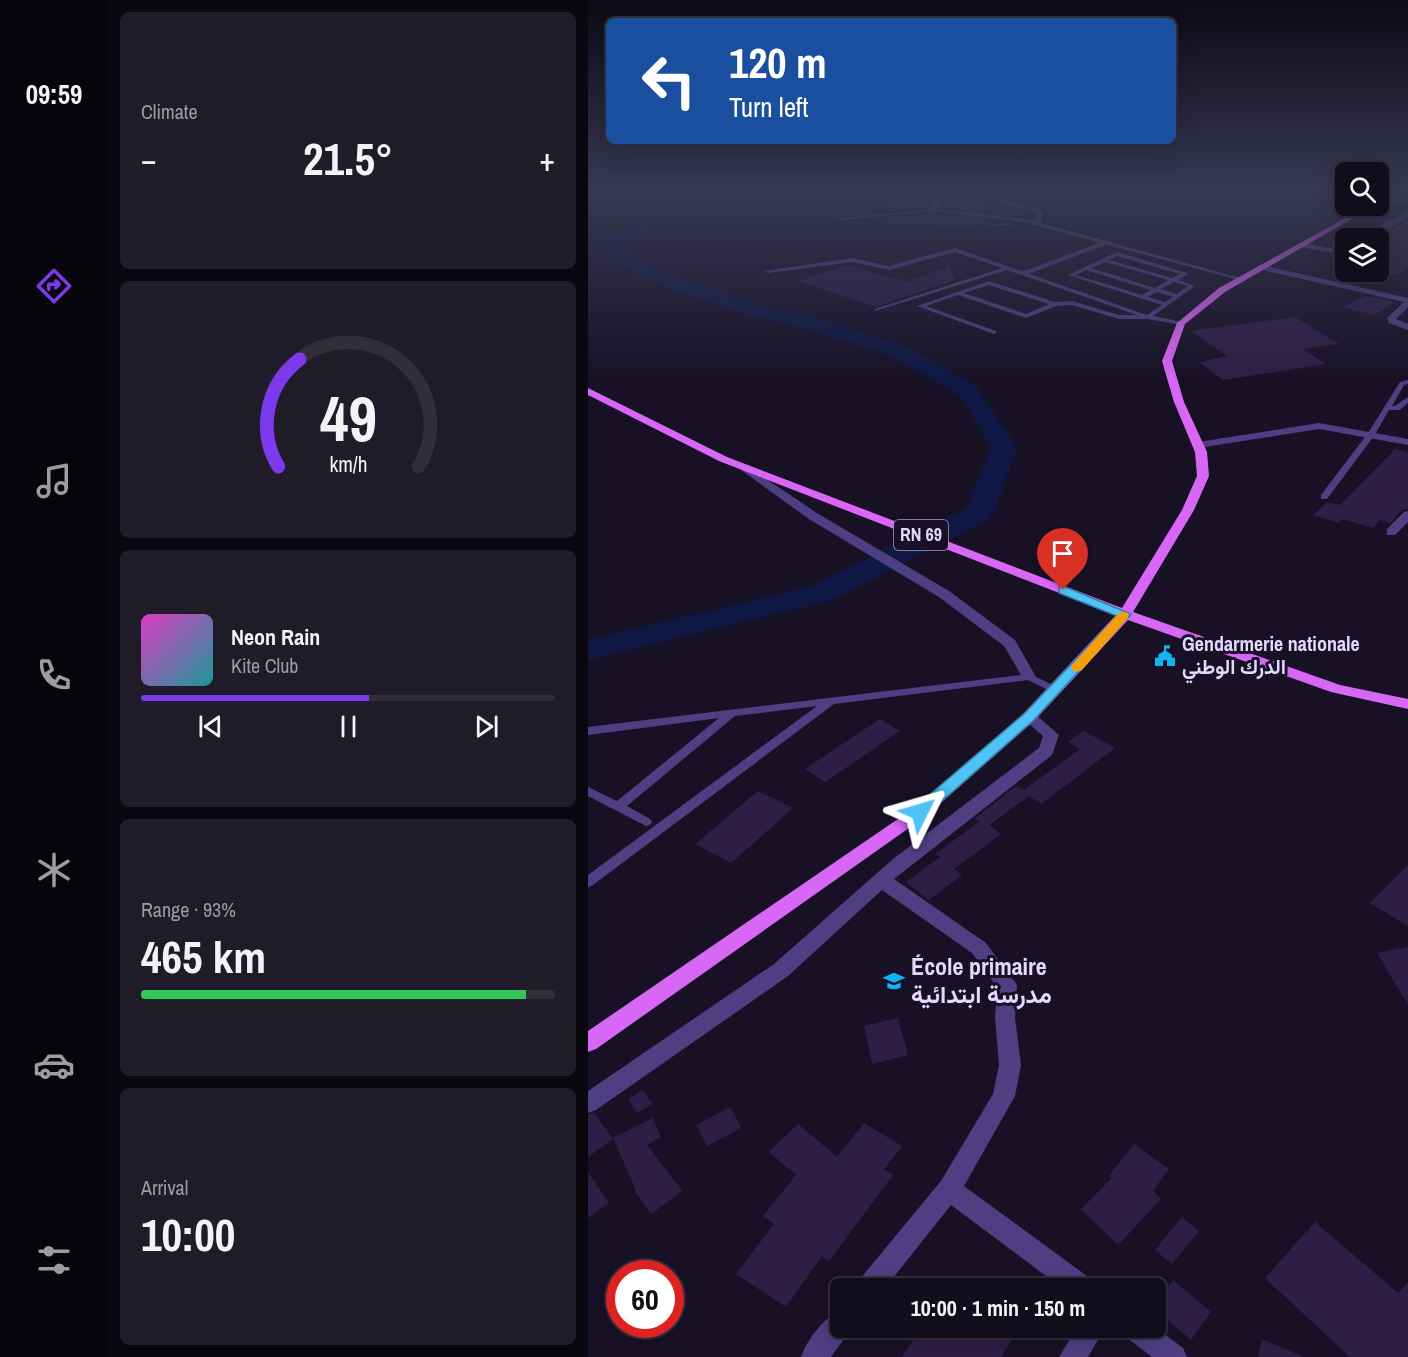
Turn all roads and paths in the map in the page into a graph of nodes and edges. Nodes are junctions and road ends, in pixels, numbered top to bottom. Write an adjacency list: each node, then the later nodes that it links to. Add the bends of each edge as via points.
1 (946, 252): 10 (lane, via 889,268 853,260)
2 (962, 252): 8 (lane)
3 (1080, 252): 11 (street)
4 (1146, 252): 12 (lane)
5 (1289, 252): 7 (main road)
6 (1105, 260): 9 (lane); 13 (lane); 13 (lane, via 1117,254 1185,274)
7 (1261, 267): 12 (main road); 18 (street)
8 (1007, 268): 11 (lane); 21 (lane)
9 (1085, 268): 14 (lane); 17 (lane, via 1071,275)
10 (768, 271)
11 (1023, 273): 22 (lane)
12 (1241, 279): 23 (main road)
13 (1173, 280): 14 (lane); 16 (lane, via 1192,286)
14 (1156, 290): 16 (lane); 17 (lane)
15 (957, 293): 19 (lane, via 989,283); 19 (lane, via 1026,316); 25 (lane, via 920,306)
16 (1177, 296): 20 (lane)
17 (1143, 297): 20 (lane)
18 (1408, 302): 24 (street, via 1391,318)
19 (1056, 304): 22 (lane, via 1072,303 1119,317)
20 (1166, 304): 22 (lane)
21 (877, 310)
22 (1148, 317): 23 (lane)
23 (1181, 323): 33 (main road, via 1167,361)
24 (1408, 327)
25 (994, 332)
26 (1408, 382): 29 (lane, via 1402,383)
27 (588, 391): 34 (main road, RN 69, via 677,438)
28 (1408, 399): 29 (lane, via 1401,406)
29 (1390, 408): 30 (lane); 31 (lane)
30 (1408, 411)
31 (1371, 434): 32 (street); 33 (street, via 1306,426); 35 (lane)
32 (1408, 442)
33 (1197, 445): 38 (main road, via 1203,476 1188,510)
34 (745, 468): 38 (main road, RN 69); 39 (street, via 813,516 944,594 1010,643)
35 (1324, 496)
36 (1408, 515): 37 (street)
37 (1391, 532)
38 (1125, 614): 40 (main road); 42 (main road, RN 69, via 1336,689)
39 (1029, 678): 40 (lane); 41 (lane)
40 (1054, 689): 44 (main road)
41 (830, 702): 43 (lane); 50 (lane)
42 (1408, 704)
43 (731, 714): 45 (lane); 47 (lane)
44 (1029, 717): 49 (street, via 1051,735 1046,751); 51 (main road, via 920,812)
45 (588, 731)
46 (588, 791): 47 (lane)
47 (618, 807): 48 (lane)
48 (646, 822)
49 (882, 879): 52 (street, via 781,970); 53 (street, via 979,948 1007,985 1005,1018 1010,1065 1004,1096)
50 (588, 882)
51 (588, 1043)
52 (588, 1103)
53 (949, 1189): 54 (street); 55 (street)
54 (877, 1278)
55 (1069, 1278)
56 (830, 1337): 59 (street)
57 (1085, 1338): 60 (street)
58 (1148, 1338): 61 (street)
59 (814, 1357)
60 (1072, 1357)
61 (1174, 1357)

